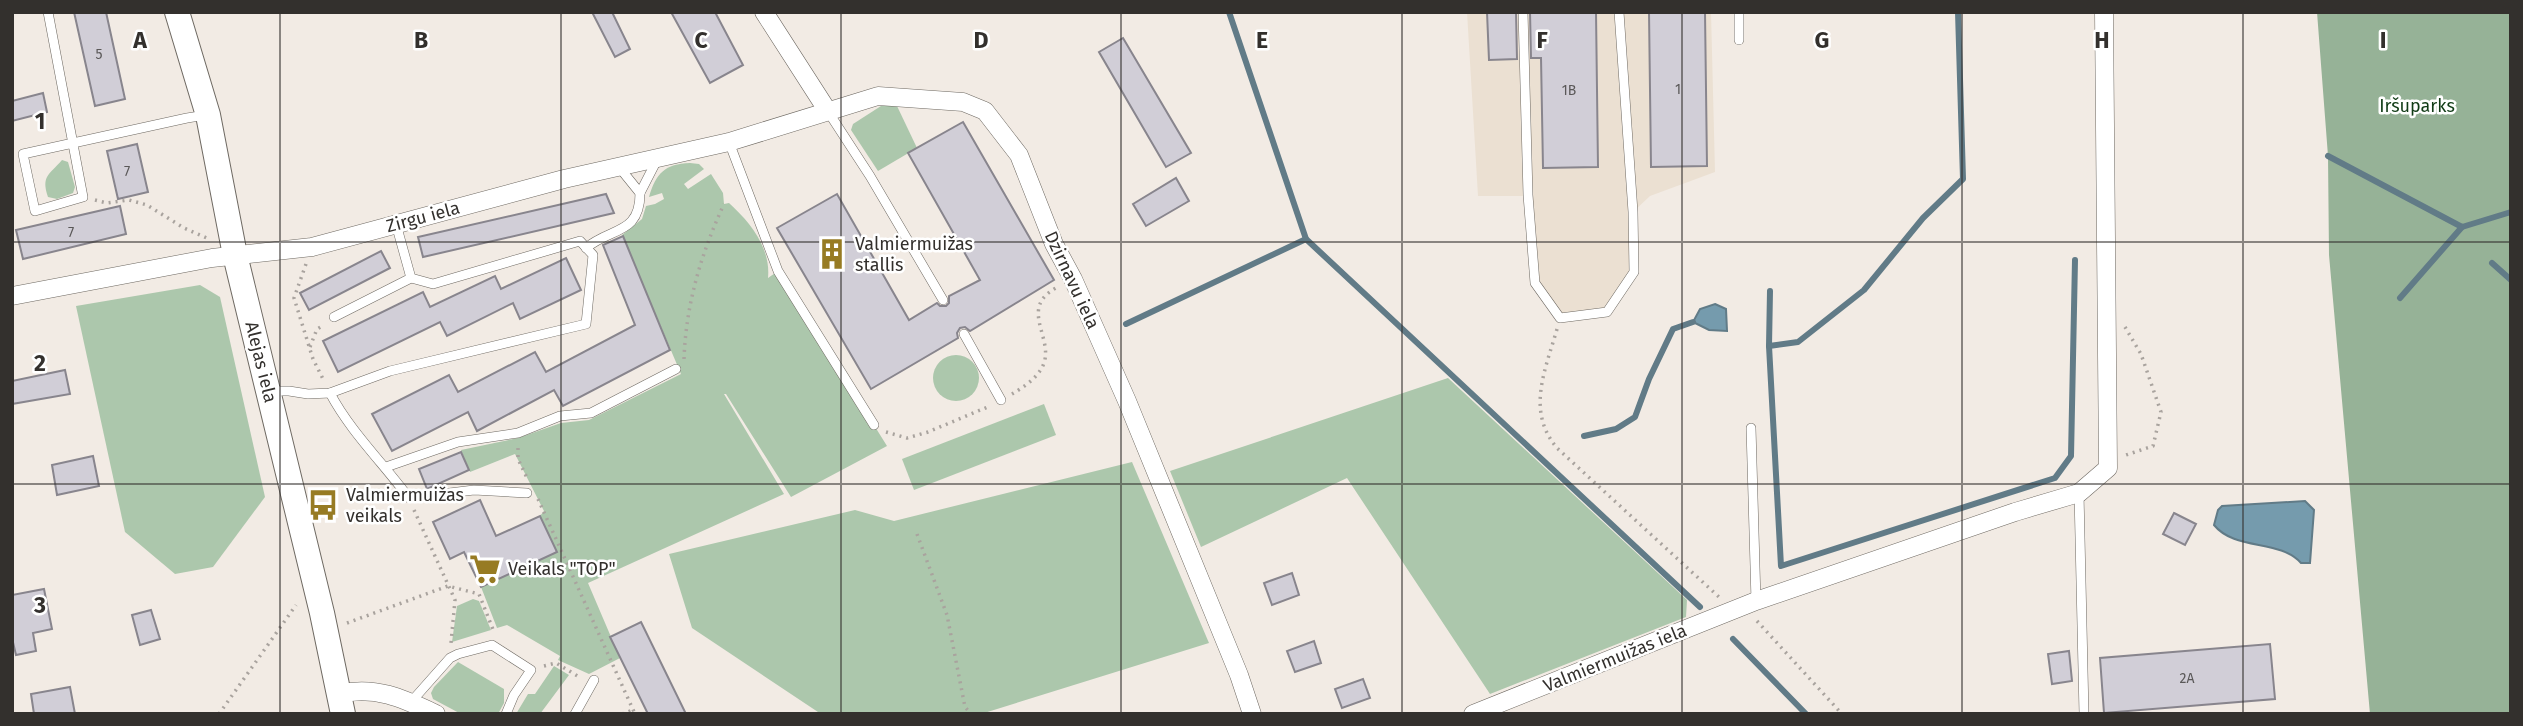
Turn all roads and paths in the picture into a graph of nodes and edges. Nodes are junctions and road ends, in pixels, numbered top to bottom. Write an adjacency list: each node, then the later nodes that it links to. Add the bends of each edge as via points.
1 (48, 12): 12 (lane)
2 (177, 12): 10 (main road, Alejas iela)
3 (764, 12): 9 (street)
4 (1523, 12): 28 (lane, via 1535,283)
5 (1619, 12): 28 (lane, via 1634,272 1607,312)
6 (1739, 12): 8 (lane)
7 (2104, 12): 25 (street)
8 (1739, 40)
9 (827, 110): 11 (street, Zirgu iela); 26 (lane); 61 (street, Dzirnavu iela, via 878,96 963,102 985,111 1019,155 1054,244 1127,401)
10 (208, 115): 12 (lane); 22 (main road, Alejas iela)
11 (729, 142): 13 (street, Zirgu iela); 35 (lane, via 778,271)
12 (73, 143): 16 (lane); 16 (lane, via 23,154 35,211)
13 (659, 157): 14 (street, Zirgu iela); 15 (lane)
14 (619, 166): 15 (lane); 18 (street, Zirgu iela)
15 (640, 194): 21 (lane, via 637,216 626,228)
16 (83, 197): 19 (path, via 107,204 129,200 147,205)
17 (724, 204): 31 (path, via 693,288 684,360)
18 (396, 224): 20 (street, Zirgu iela); 23 (lane)
19 (209, 239)
20 (312, 247): 22 (street, Zirgu iela); 30 (path, via 293,298)
21 (586, 248): 23 (lane, via 580,241 433,284); 33 (lane, via 593,254 586,324 390,371)
22 (235, 256): 24 (street, Zirgu iela); 32 (main road, Alejas iela)
23 (411, 278): 27 (lane)
24 (12, 296)
25 (2106, 296): 38 (street); 38 (path, via 2141,354 2161,412 2153,446 2128,455)
26 (943, 300)
27 (334, 317): 30 (path, via 317,329)
28 (1560, 318): 46 (path, via 1539,404 1547,435 1709,586)
29 (964, 334): 34 (lane)
30 (310, 348): 33 (path)
31 (676, 369): 37 (lane, via 591,413 560,416)
32 (268, 391): 33 (lane); 53 (main road, Alejas iela)
33 (330, 393): 39 (lane)
34 (1001, 400)
35 (874, 425)
36 (1751, 428): 46 (lane)
37 (518, 433): 39 (lane, via 458,442); 54 (path, via 518,459)
38 (2108, 452): 40 (street, via 2108,468)
39 (386, 467): 42 (lane)
40 (2079, 492): 46 (street, Valmiermuižas iela); 64 (lane)
41 (527, 493): 42 (lane, via 474,490)
42 (408, 498): 44 (path)
43 (917, 534): 60 (path, via 947,615 965,707)
44 (448, 586): 47 (path); 48 (path, via 479,594 495,629); 49 (path, via 455,600 450,642)
45 (296, 605): 55 (path)
46 (1744, 606): 62 (street, Valmiermuižas iela); 63 (path)
47 (343, 625)
48 (492, 645): 49 (lane); 50 (lane)
49 (457, 654): 52 (lane)
50 (531, 670): 51 (path, via 556,663); 57 (lane)
51 (593, 682): 58 (lane)
52 (411, 702): 53 (street, via 368,690); 56 (street)
53 (341, 704)
54 (634, 712): 59 (path)
55 (219, 714)
56 (436, 714)
57 (506, 714)
58 (575, 714)
59 (622, 714)
60 (971, 714)
61 (1252, 714)
62 (1473, 714)
63 (1842, 714)
64 (2084, 714)

